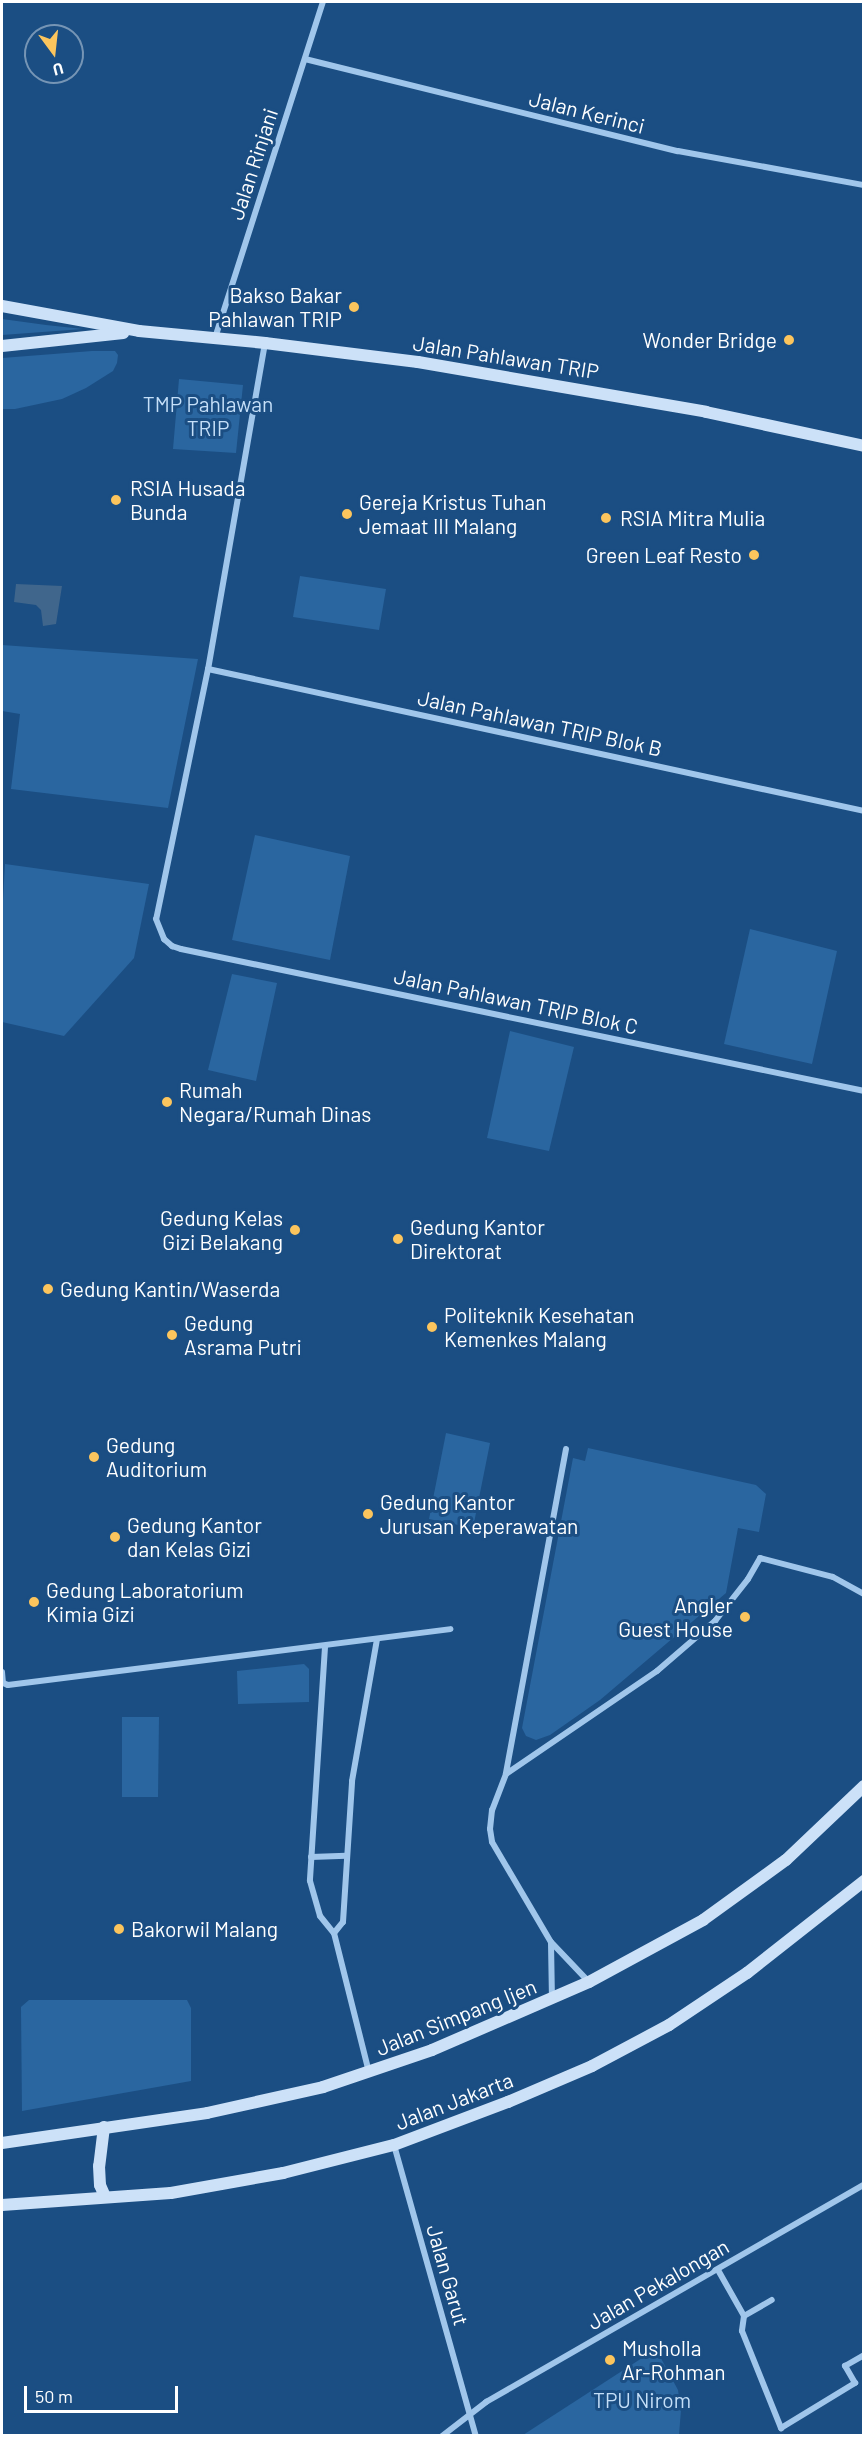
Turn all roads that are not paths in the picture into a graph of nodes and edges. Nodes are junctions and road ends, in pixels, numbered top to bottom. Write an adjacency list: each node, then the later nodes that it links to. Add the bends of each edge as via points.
1 (323, 2): 2 (street, Jalan Rinjani)
2 (305, 59): 3 (street, Jalan Kerinci, via 678,151); 6 (street, Jalan Rinjani)
3 (864, 185)
4 (2, 306): 5 (main road, Jalan Pahlawan TRIP)
5 (139, 331): 6 (main road, Jalan Pahlawan TRIP); 8 (main road, Jalan Pahlawan TRIP)
6 (215, 338): 7 (main road, Jalan Pahlawan TRIP)
7 (265, 343): 9 (main road, Jalan Pahlawan TRIP, via 565,386); 10 (street)
8 (2, 346)
9 (864, 446)
10 (208, 669): 11 (street, Jalan Pahlawan TRIP Blok B); 12 (street, Jalan Pahlawan TRIP Blok C, via 156,918 164,939 172,946)
11 (864, 811)
12 (864, 1091)
13 (566, 1449): 19 (street)
14 (864, 1594): 19 (street, via 833,1578 760,1558 715,1621 657,1671)
15 (450, 1629): 16 (street)
16 (377, 1639): 17 (street); 21 (street, via 352,1781)
17 (325, 1647): 18 (street, via 8,1685 3,1683); 22 (street)
18 (2, 1672)
19 (506, 1774): 25 (street, via 492,1810 492,1842)
20 (864, 1786): 26 (main road, Jalan Simpang Ijen, via 786,1860 746,1891 703,1920)
21 (346, 1856): 22 (street); 24 (street, via 343,1922)
22 (311, 1857): 24 (street, via 314,1897 320,1916)
23 (864, 1881): 31 (main road, Jalan Jakarta, via 747,1973 669,2025 592,2066)
24 (334, 1933): 28 (street)
25 (551, 1942): 26 (street); 27 (street)
26 (589, 1982): 27 (main road, Jalan Simpang Ijen)
27 (552, 1999): 28 (main road, Jalan Simpang Ijen)
28 (369, 2072): 29 (main road, Jalan Simpang Ijen, via 323,2087 207,2113)
29 (104, 2127): 30 (main road, Jalan Simpang Ijen); 33 (main road, via 99,2166)
30 (2, 2143)
31 (394, 2145): 33 (main road, Jalan Jakarta, via 272,2175 171,2193); 39 (street, Jalan Garut)
32 (864, 2185): 35 (street, Jalan Pekalongan)
33 (105, 2197): 34 (main road, Jalan Jakarta)
34 (2, 2205)
35 (718, 2270): 37 (street); 39 (street, Jalan Pekalongan)
36 (772, 2300): 37 (street)
37 (744, 2316): 38 (street, via 742,2331 781,2428 855,2383 845,2366)
38 (864, 2355)
39 (470, 2414): 40 (street, Jalan Pekalongan); 41 (street, Jalan Garut)
40 (442, 2436)
41 (476, 2436)

